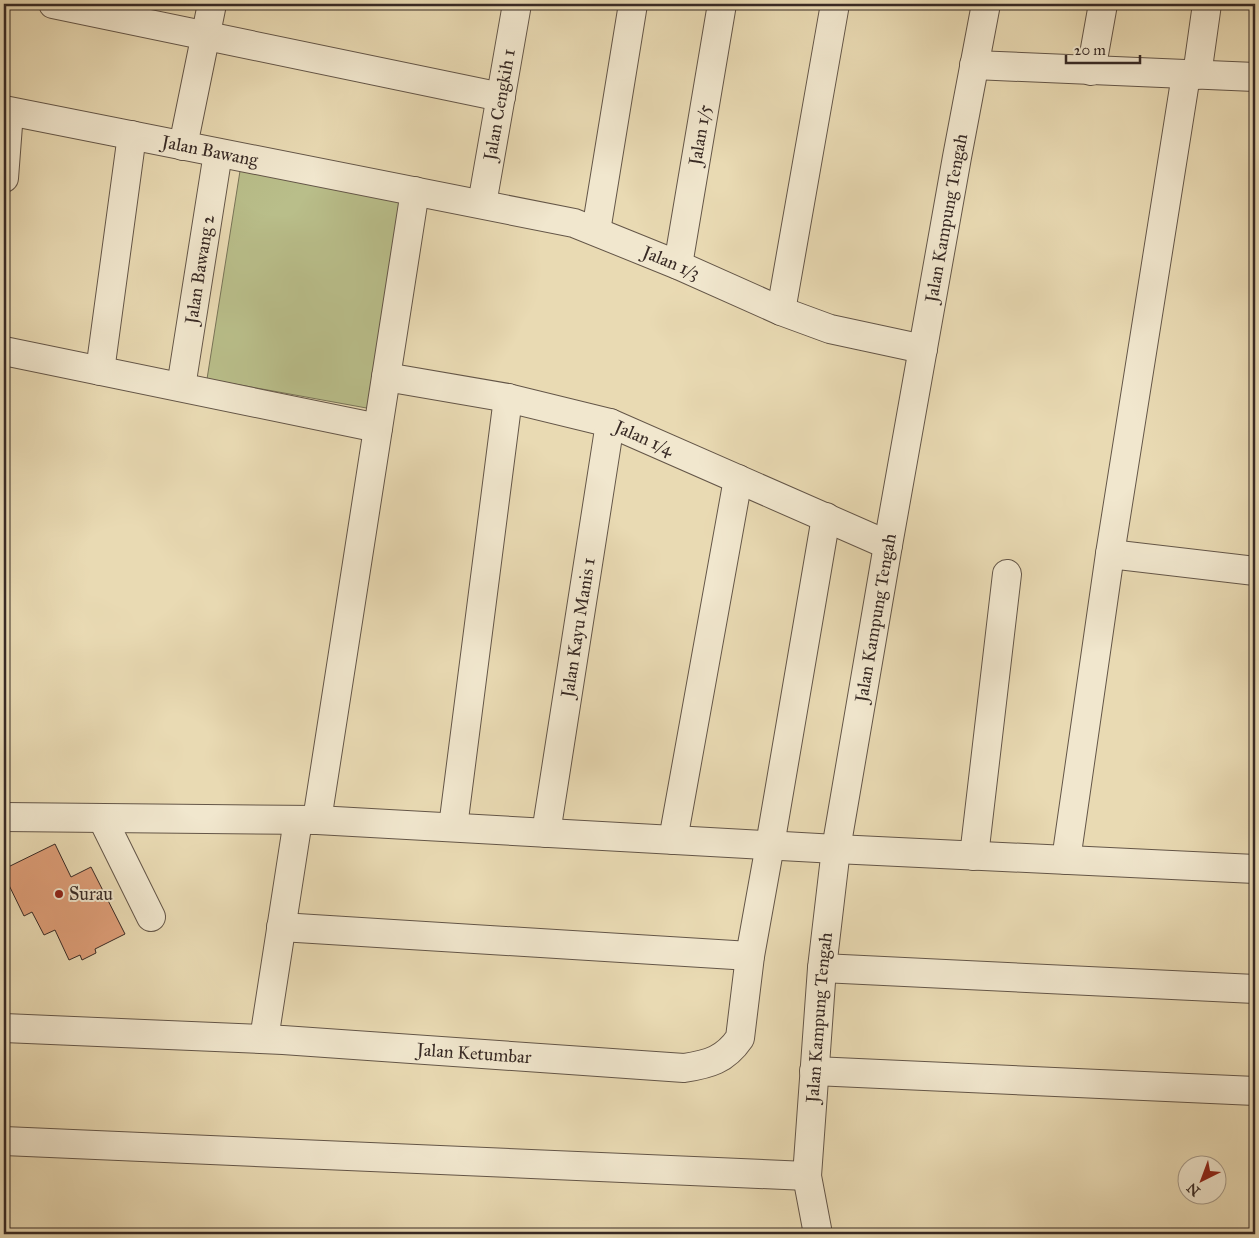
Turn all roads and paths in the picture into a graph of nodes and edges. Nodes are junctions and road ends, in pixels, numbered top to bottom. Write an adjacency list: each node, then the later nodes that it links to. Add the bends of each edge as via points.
1 (53, 4): 10 (street)
2 (212, 4): 10 (street)
3 (517, 4): 15 (street, Jalan Cengkih 1)
4 (633, 4): 23 (street)
5 (722, 4): 24 (street, Jalan 1/5)
6 (835, 4): 25 (street)
7 (986, 4): 11 (street, Jalan Kampung Tengah)
8 (1103, 4): 12 (street)
9 (1207, 4): 13 (street)
10 (206, 35): 15 (street); 18 (street)
11 (974, 65): 12 (street); 26 (street, Jalan Kampung Tengah)
12 (1090, 71): 13 (street)
13 (1192, 75): 14 (street); 37 (street)
14 (1255, 77)
15 (501, 96): 22 (street, Jalan Cengkih 1)
16 (6, 111): 17 (street, Jalan Bawang); 20 (street)
17 (132, 136): 18 (street, Jalan Bawang); 28 (street)
18 (183, 146): 19 (street, Jalan Bawang)
19 (218, 152): 21 (street, Jalan Bawang); 30 (street, Jalan Bawang 2)
20 (4, 178)
21 (415, 191): 22 (street, Jalan 1/3); 29 (street)
22 (482, 204): 23 (street, Jalan 1/3, via 574,223)
23 (596, 232): 24 (street, Jalan 1/3)
24 (678, 265): 25 (street, Jalan 1/3)
25 (780, 311): 26 (street, Jalan 1/3, via 830,329)
26 (923, 349): 36 (street, Jalan Kampung Tengah)
27 (4, 351): 28 (street)
28 (100, 371): 30 (street)
29 (386, 377): 31 (street, Jalan 1/4); 33 (street)
30 (181, 387): 33 (street)
31 (508, 398): 32 (street, Jalan 1/4); 43 (street)
32 (610, 423): 34 (street, Jalan 1/4); 44 (street, Jalan Kayu Manis 1)
33 (378, 428): 42 (street)
34 (738, 479): 35 (street, Jalan 1/4); 45 (street)
35 (826, 518): 36 (street, Jalan 1/4); 46 (street, Jalan Ketumbar)
36 (888, 545): 47 (street, Jalan Kampung Tengah)
37 (1110, 554): 38 (street); 49 (street)
38 (1255, 571)
39 (1007, 574): 48 (street)
40 (4, 817): 41 (street)
41 (102, 818): 42 (street); 51 (street)
42 (308, 820): 43 (street); 52 (street)
43 (453, 828): 44 (street)
44 (546, 833): 45 (street)
45 (673, 840): 46 (street)
46 (770, 846): 47 (street); 53 (street, Jalan Ketumbar)
47 (836, 849): 48 (street); 54 (street, Jalan Kampung Tengah)
48 (974, 856): 49 (street)
49 (1066, 860): 50 (street)
50 (1255, 869)
51 (151, 917)
52 (281, 927): 53 (street); 57 (street)
53 (750, 956): 57 (street, Jalan Ketumbar, via 740,1038 722,1056 707,1064 684,1068)
54 (822, 968): 55 (street); 58 (street, Jalan Kampung Tengah)
55 (1255, 989)
56 (4, 1028): 57 (street, Jalan Ketumbar)
57 (264, 1039)
58 (814, 1071): 59 (street); 61 (street, Jalan Kampung Tengah)
59 (1255, 1091)
60 (4, 1141): 61 (street)
61 (807, 1176): 62 (street, Jalan Kampung Tengah)
62 (818, 1234)

